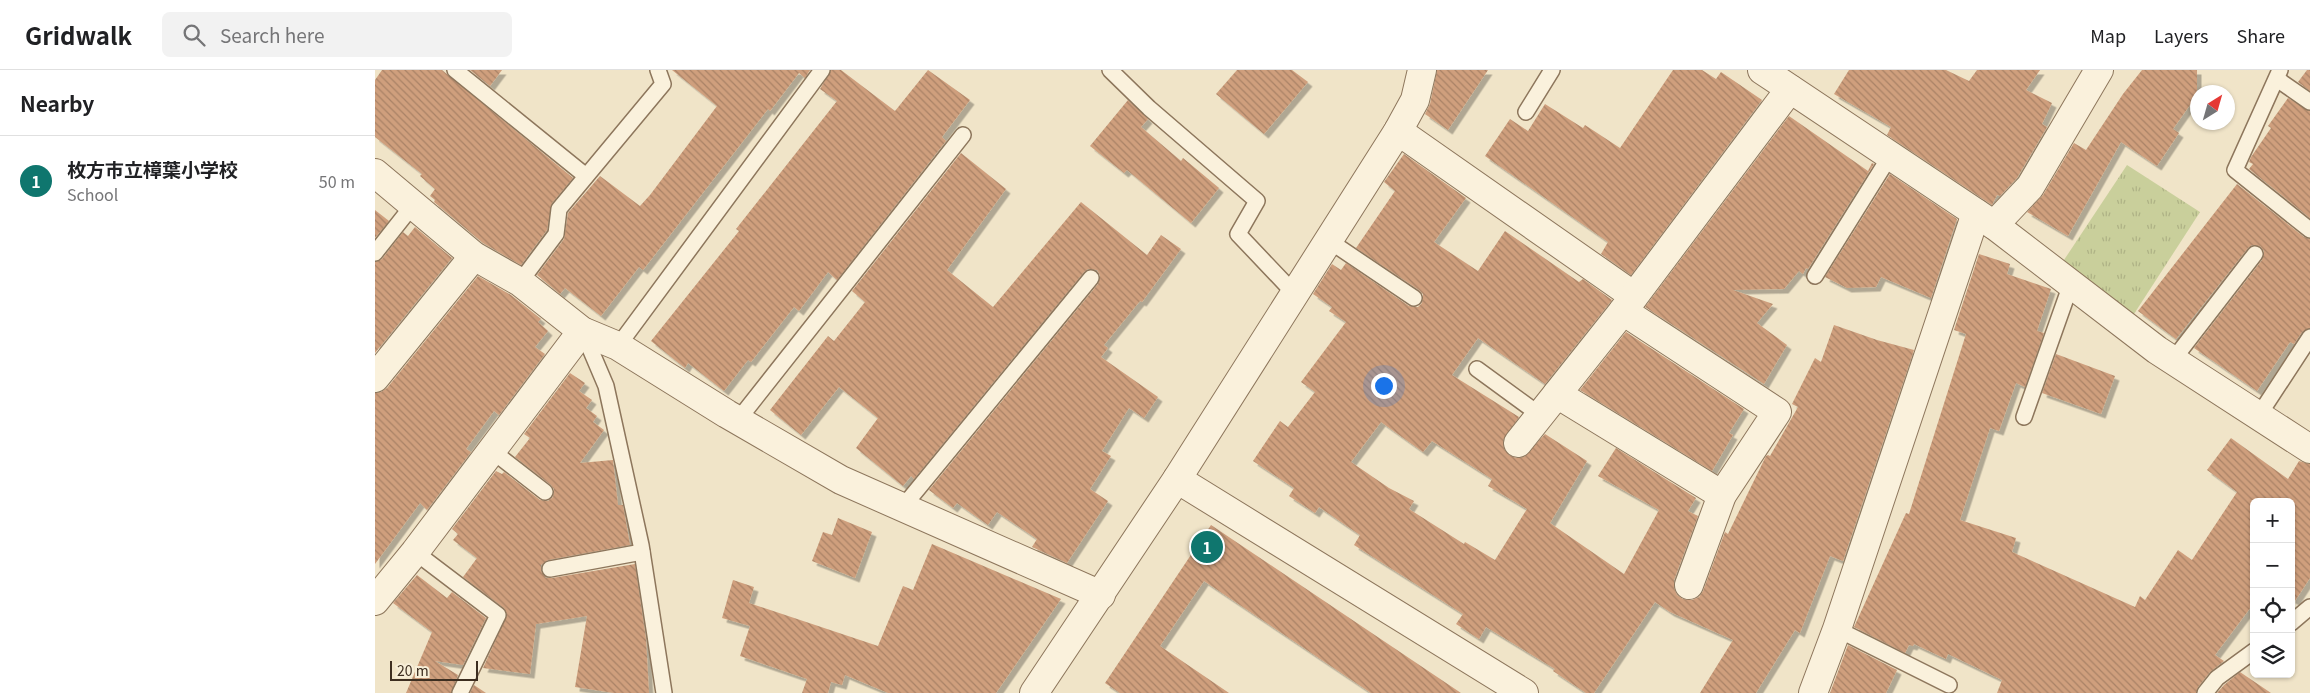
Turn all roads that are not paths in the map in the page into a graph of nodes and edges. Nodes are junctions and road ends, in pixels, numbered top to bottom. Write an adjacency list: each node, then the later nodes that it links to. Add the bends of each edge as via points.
1 (455, 70): 17 (lane)
2 (658, 70): 17 (lane, via 663,84)
3 (822, 70): 34 (lane)
4 (1110, 70): 29 (lane, via 1257,201 1238,234)
5 (1422, 70): 13 (street, via 1415,100)
6 (1552, 70): 12 (lane)
7 (1761, 70): 10 (street)
8 (2099, 70): 19 (street, via 2030,187)
9 (2278, 74): 11 (lane); 20 (lane, via 2235,170)
10 (1790, 89): 15 (street); 31 (street)
11 (2310, 102)
12 (1526, 112)
13 (1397, 131): 21 (street); 31 (street)
14 (963, 135): 42 (lane)
15 (1891, 156): 19 (street); 25 (lane)
16 (375, 173): 18 (street)
17 (586, 176): 27 (lane, via 559,209 556,234)
18 (413, 205): 22 (lane); 24 (street)
19 (1985, 219): 28 (street); 58 (street)
20 (2310, 230)
21 (1328, 240): 29 (street); 30 (lane)
22 (375, 253)
23 (2255, 254): 35 (lane)
24 (474, 256): 27 (street); 37 (street)
25 (1815, 276)
26 (1091, 278): 49 (lane)
27 (521, 282): 32 (street)
28 (2071, 284): 35 (street); 41 (lane)
29 (1294, 293): 46 (street)
30 (1415, 298)
31 (1629, 304): 38 (street); 48 (street, via 1777,412)
32 (582, 331): 34 (street); 45 (street); 51 (lane, via 606,386)
33 (2310, 337): 40 (lane)
34 (618, 346): 42 (street)
35 (2173, 360): 40 (street)
36 (1477, 369): 39 (lane)
37 (375, 378)
38 (1557, 394): 39 (street); 48 (street)
39 (1540, 415): 43 (street)
40 (2259, 415): 44 (street)
41 (2024, 417)
42 (738, 420): 49 (street, via 841,480)
43 (1518, 443)
44 (2310, 449)
45 (491, 450): 47 (lane); 50 (street)
46 (1177, 479): 54 (street); 64 (street)
47 (545, 492)
48 (1722, 496): 53 (street)
49 (902, 508): 54 (street)
50 (415, 552): 55 (street); 61 (lane, via 498,615)
51 (642, 552): 52 (lane); 62 (lane)
52 (550, 569)
53 (1689, 585)
54 (1101, 595): 63 (street)
55 (375, 601)
56 (2310, 607): 57 (lane)
57 (2295, 620)
58 (1837, 629): 60 (lane); 65 (street)
59 (2250, 654): 66 (lane, via 2217,678)
60 (1949, 685)
61 (460, 693)
62 (664, 693)
63 (1034, 693)
64 (1524, 693)
65 (1813, 693)
66 (2205, 693)

